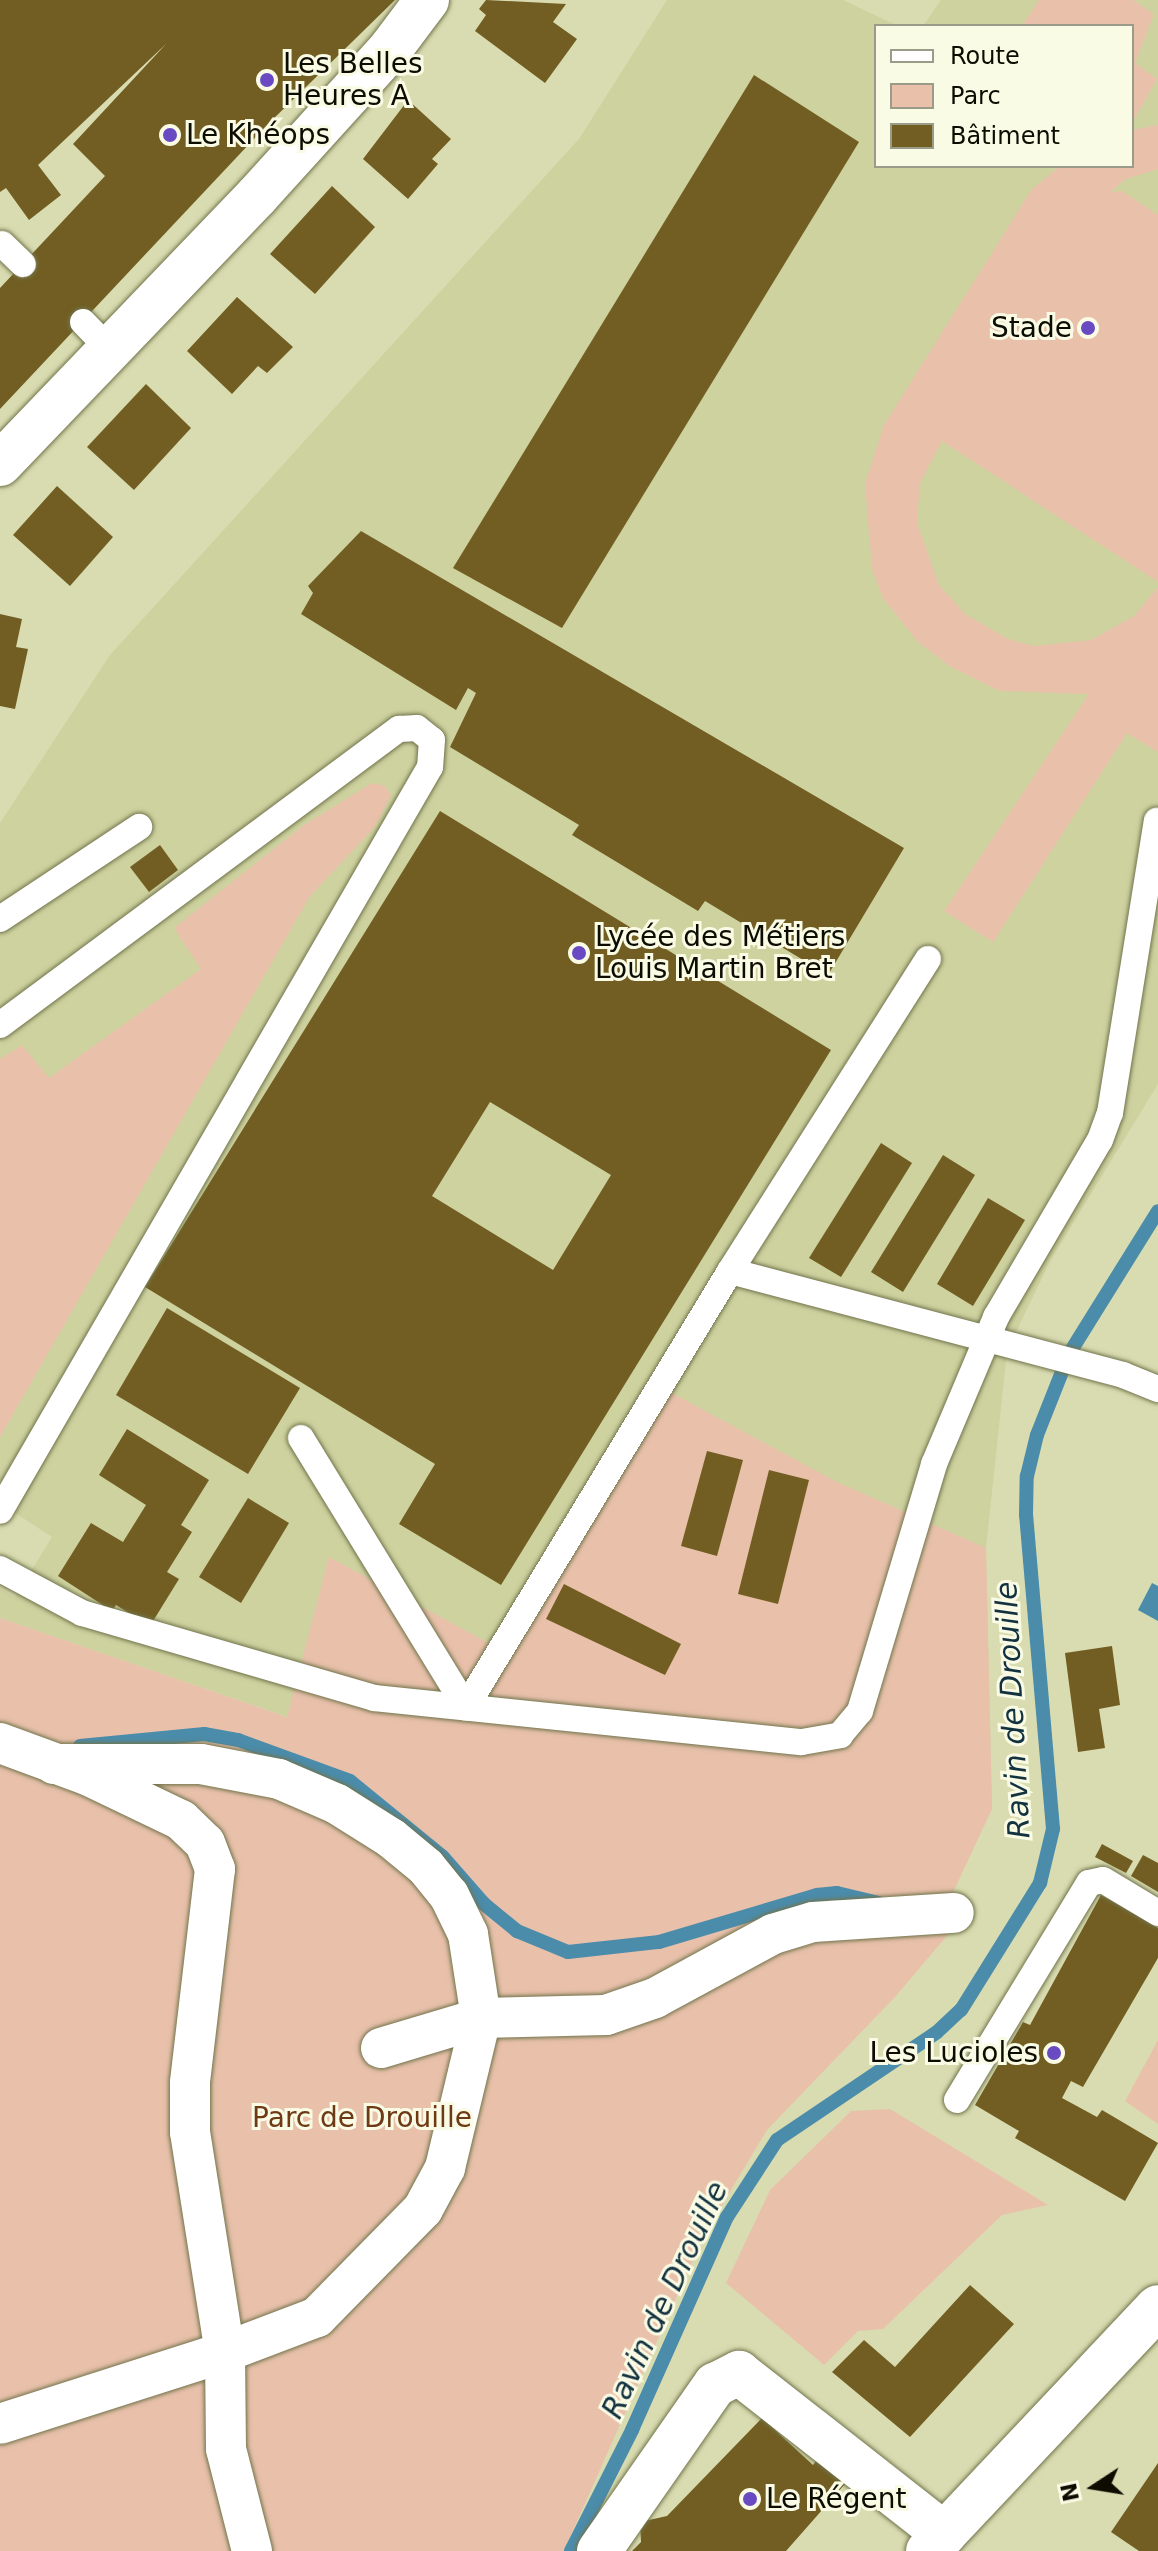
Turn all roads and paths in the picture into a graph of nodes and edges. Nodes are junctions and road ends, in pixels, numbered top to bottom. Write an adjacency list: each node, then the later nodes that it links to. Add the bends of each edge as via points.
1 (427, 0): 4 (street, via 391,48 257,196 96,336)
2 (2, 244): 3 (lane)
3 (23, 264)
4 (0, 464)
5 (1157, 821): 11 (lane, via 1110,1113 1100,1140)
6 (139, 827): 7 (lane)
7 (0, 919)
8 (928, 959): 10 (lane)
9 (0, 1025): 14 (lane, via 399,729 417,728 432,740 430,767)
10 (730, 1271): 11 (lane); 16 (lane)
11 (987, 1338): 12 (lane); 16 (lane, via 934,1464 860,1711 840,1735 802,1742)
12 (1158, 1389)
13 (301, 1438): 16 (lane)
14 (0, 1511)
15 (0, 1569): 16 (lane, via 82,1613 374,1698)
16 (466, 1707)
17 (0, 1743): 18 (street)
18 (54, 1764): 21 (street, via 201,1764 279,1779 337,1804 414,1857 449,1895 468,1934); 25 (street, via 181,1820 205,1843 215,1869 190,2083 190,2132)
19 (954, 1913): 21 (street, via 813,1922 773,1934 655,1998 606,2015)
20 (1158, 1913): 23 (lane, via 1103,1880 1089,1883)
21 (481, 2018): 22 (street); 25 (street, via 445,2168 423,2209 317,2317)
22 (381, 2048)
23 (957, 2100)
24 (1158, 2307): 27 (street)
25 (225, 2352): 26 (street); 28 (street, via 226,2449)
26 (0, 2424)
27 (936, 2542): 29 (street, via 739,2373 715,2385)
28 (252, 2551)
29 (599, 2551)

